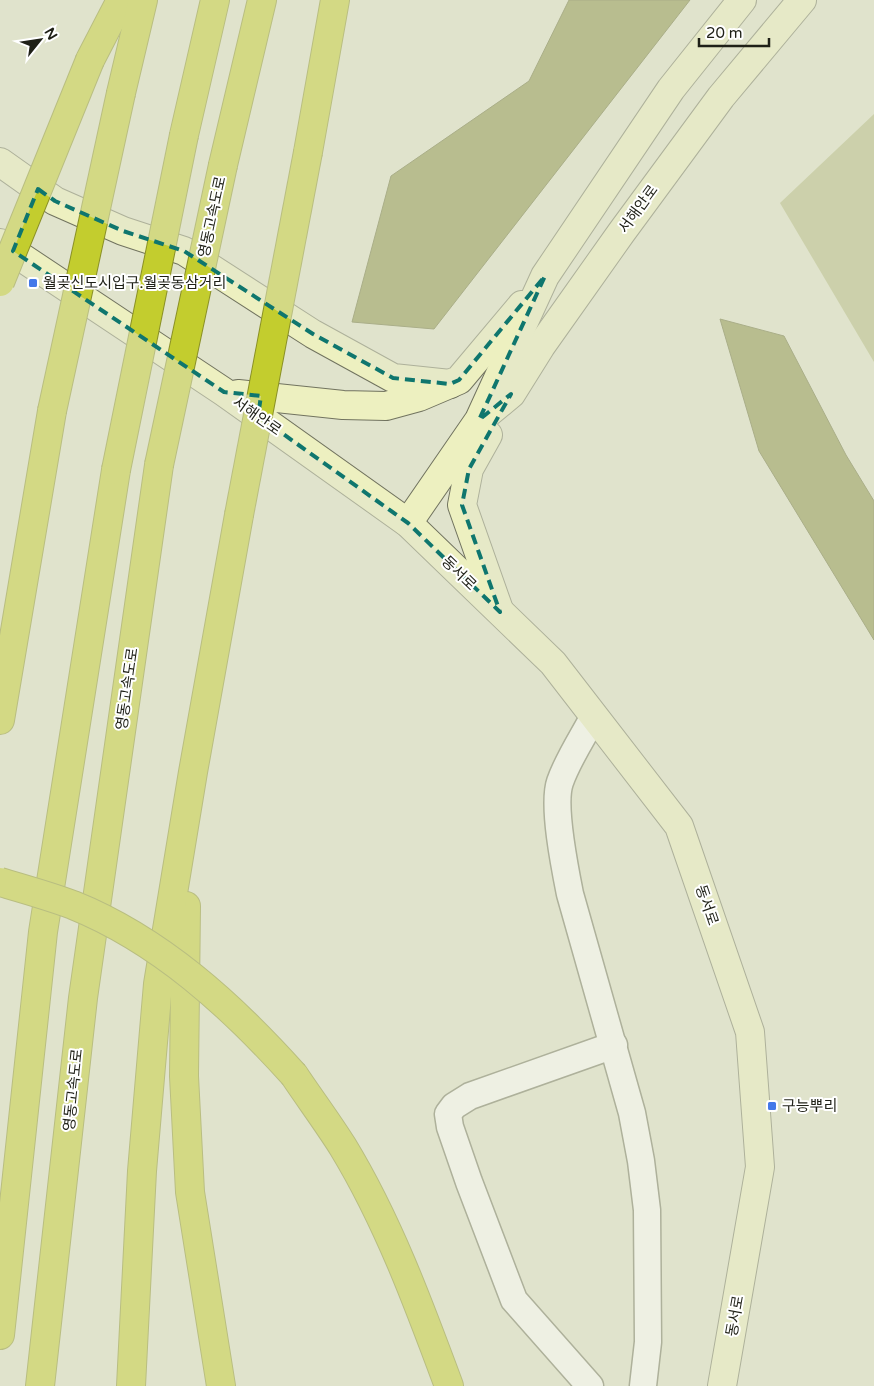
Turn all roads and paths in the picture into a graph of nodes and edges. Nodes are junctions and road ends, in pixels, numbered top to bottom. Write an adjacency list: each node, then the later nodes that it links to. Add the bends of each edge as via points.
1 (121, 0): 11 (highway, bridge, via 90,60)
2 (143, 0): 19 (highway, bridge, via 52,411)
3 (215, 0): 23 (highway, bridge, via 184,135 116,470 43,932)
4 (262, 0): 24 (highway, 영동고속도로, bridge, via 159,465 83,998)
5 (335, 0): 20 (highway, bridge)
6 (742, 0): 10 (main road, 서해안로, via 671,89)
7 (802, 0): 14 (main road, 서해안로, via 721,97 650,193 541,346)
8 (0, 162): 12 (main road, via 55,202 123,231 184,251 313,334 393,378)
9 (0, 243): 13 (main road, 서해안로)
10 (545, 276): 12 (main road, via 459,380); 15 (main road, 서해안로)
11 (0, 282)
12 (450, 384): 13 (main road, via 420,397 386,406 343,405)
13 (224, 392): 16 (main road, 서해안로)
14 (511, 394): 15 (main road, 서해안로); 17 (main road, via 469,469 462,505)
15 (479, 420): 16 (main road, 서해안로)
16 (408, 523): 17 (main road, 동서로)
17 (500, 612): 18 (main road, 동서로, via 553,663)
18 (594, 716): 22 (street, via 559,784 559,820 570,894); 30 (main road, 동서로, via 679,826 750,1032 760,1167)
19 (0, 720)
20 (193, 772): 25 (highway, via 158,984 142,1171); 26 (highway, via 184,932 184,1076 190,1192)
21 (0, 882): 27 (highway, bridge, via 73,905 130,934 228,1006 294,1075 343,1147 379,1215)
22 (614, 1045): 28 (street, via 470,1096 448,1114 469,1182 514,1300); 29 (street, via 632,1113 647,1210 648,1342)
23 (0, 1335)
24 (40, 1386)
25 (131, 1386)
26 (221, 1386)
27 (449, 1386)
28 (590, 1386)
29 (644, 1386)
30 (722, 1386)

